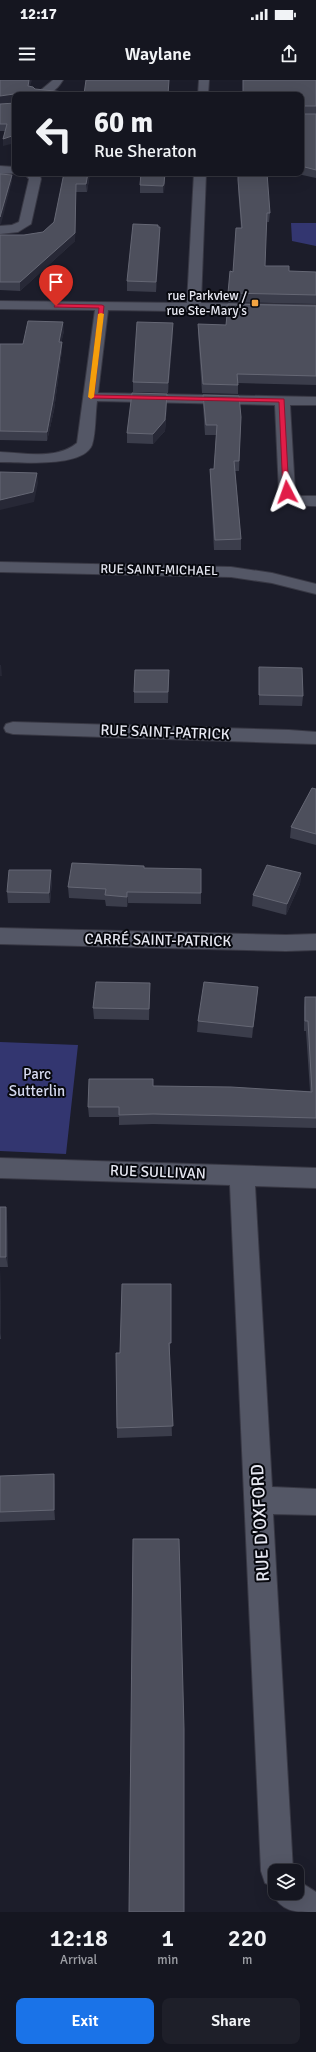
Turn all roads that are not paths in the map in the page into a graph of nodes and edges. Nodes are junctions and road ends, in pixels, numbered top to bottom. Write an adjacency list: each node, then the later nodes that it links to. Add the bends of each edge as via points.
1 (58, 80): 3 (street)
2 (204, 80): 4 (street)
3 (44, 92)
4 (203, 92)
5 (0, 170): 6 (street)
6 (12, 171)
7 (34, 176): 9 (street, via 26,224 14,229)
8 (200, 176): 12 (street)
9 (0, 230)
10 (0, 305): 11 (street)
11 (102, 306): 12 (street); 14 (street)
12 (194, 308): 13 (street)
13 (316, 309)
14 (91, 397): 15 (street); 17 (street, via 86,440 81,448 51,458)
15 (282, 400): 16 (street); 18 (street, via 287,492 296,500)
16 (316, 401)
17 (0, 457)
18 (316, 501)
19 (0, 567): 20 (street, RUE SAINT-MICHAEL, via 231,572 272,578)
20 (316, 589)
21 (13, 728): 22 (street, RUE SAINT-PATRICK)
22 (316, 738)
23 (0, 936): 24 (street, CARRÉ SAINT-PATRICK)
24 (316, 942)
25 (0, 1168): 26 (street, RUE SULLIVAN)
26 (242, 1175): 27 (street, RUE SULLIVAN); 28 (street, RUE D'OXFORD)
27 (316, 1178)
28 (259, 1500): 29 (street); 30 (street, RUE D'OXFORD)
29 (316, 1502)
30 (277, 1864)
31 (298, 1900): 32 (street)
32 (316, 1909)

